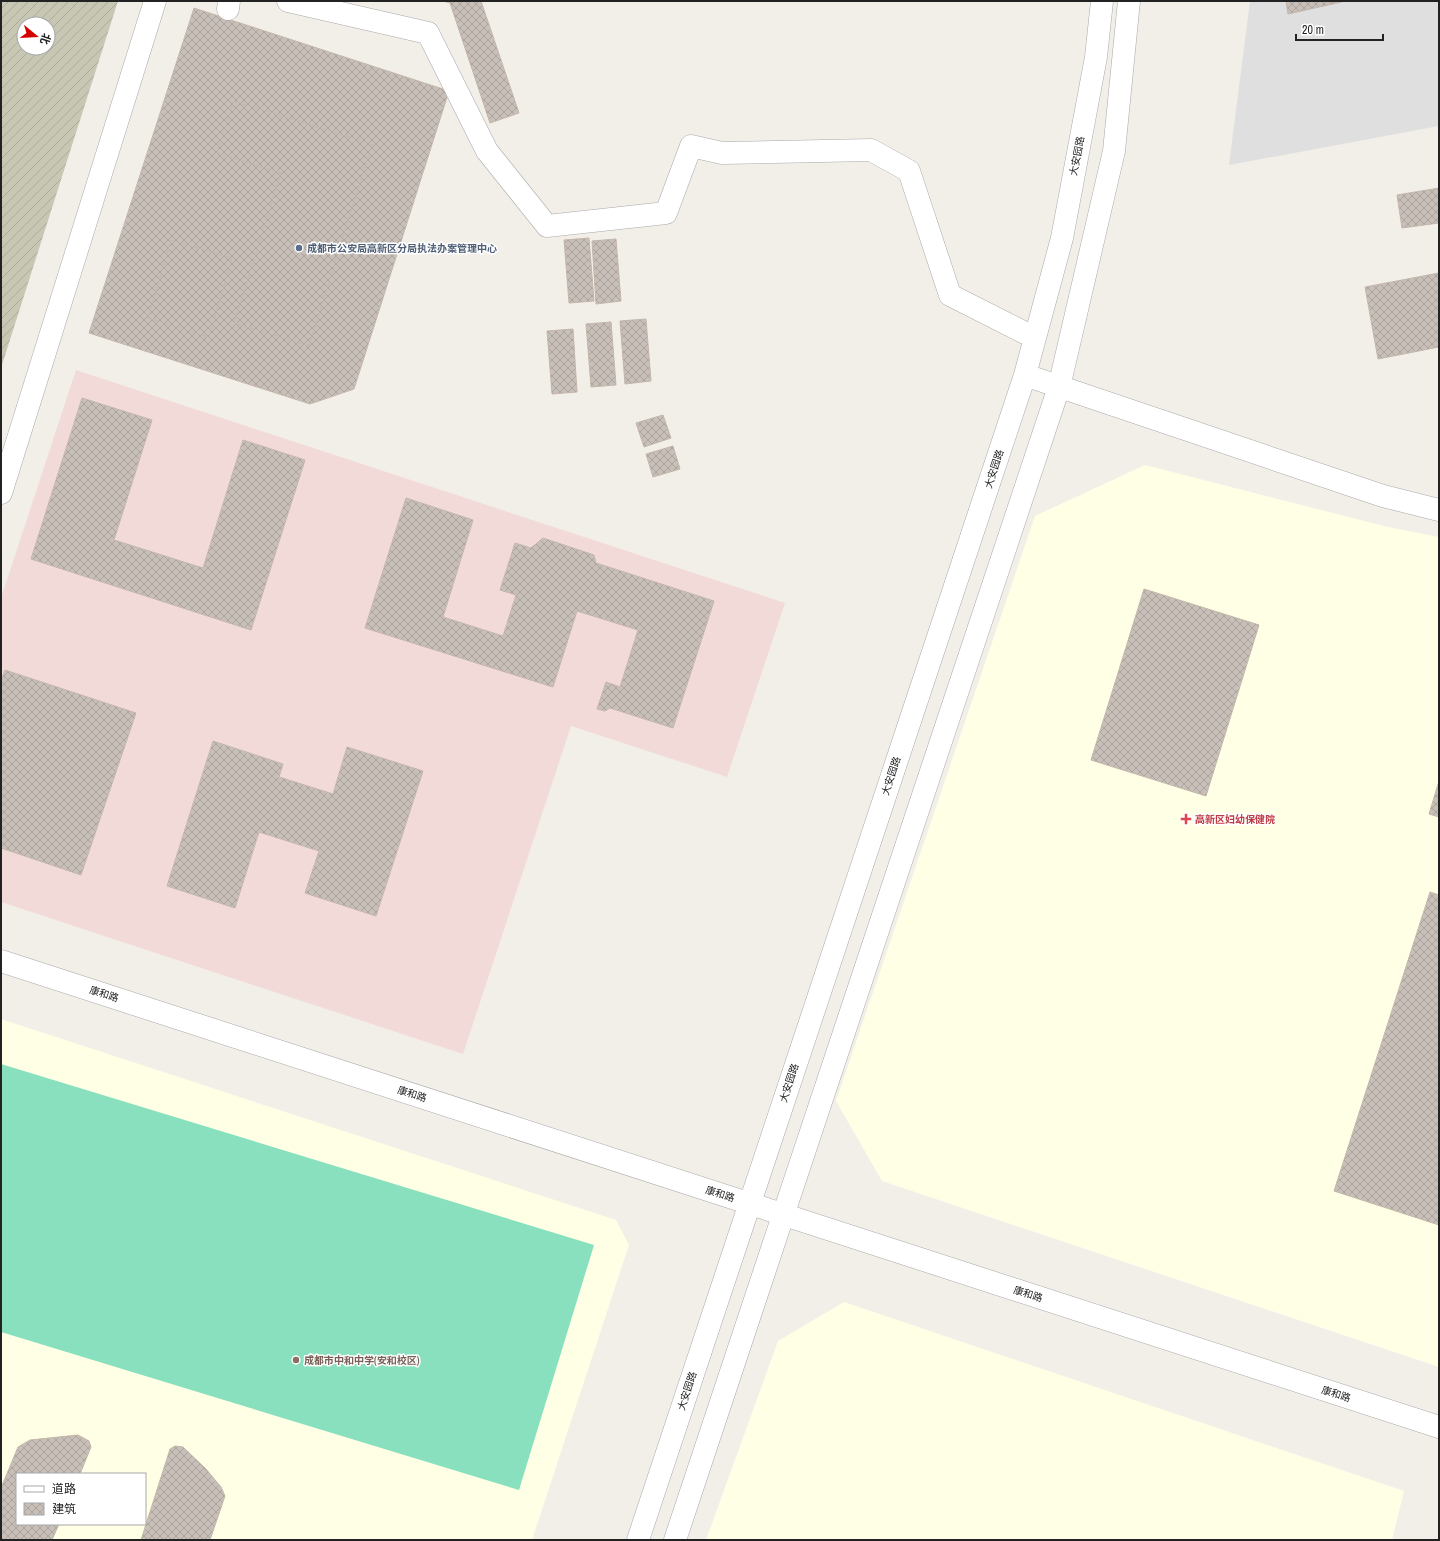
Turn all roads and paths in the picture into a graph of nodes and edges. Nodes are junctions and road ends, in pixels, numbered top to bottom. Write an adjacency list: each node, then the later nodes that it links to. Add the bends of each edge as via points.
1 (154, 1): 8 (street)
2 (288, 1): 5 (street, via 428,33 486,151 547,226 666,213 691,146 722,153 871,150 909,171 950,295)
3 (1102, 1): 5 (street, 大安园路, via 1096,57 1063,231)
4 (1129, 1): 7 (street, via 1114,151)
5 (1035, 338): 6 (street, 大安园路)
6 (1025, 375): 7 (street); 11 (street, 大安园路)
7 (1059, 387): 9 (street, via 1383,496); 12 (street)
8 (1, 494)
9 (1439, 510)
10 (1, 961): 11 (street, 康和路)
11 (749, 1203): 12 (street, 康和路); 14 (street, 大安园路)
12 (783, 1215): 13 (street, 康和路); 15 (street)
13 (1439, 1427)
14 (638, 1540)
15 (675, 1540)

